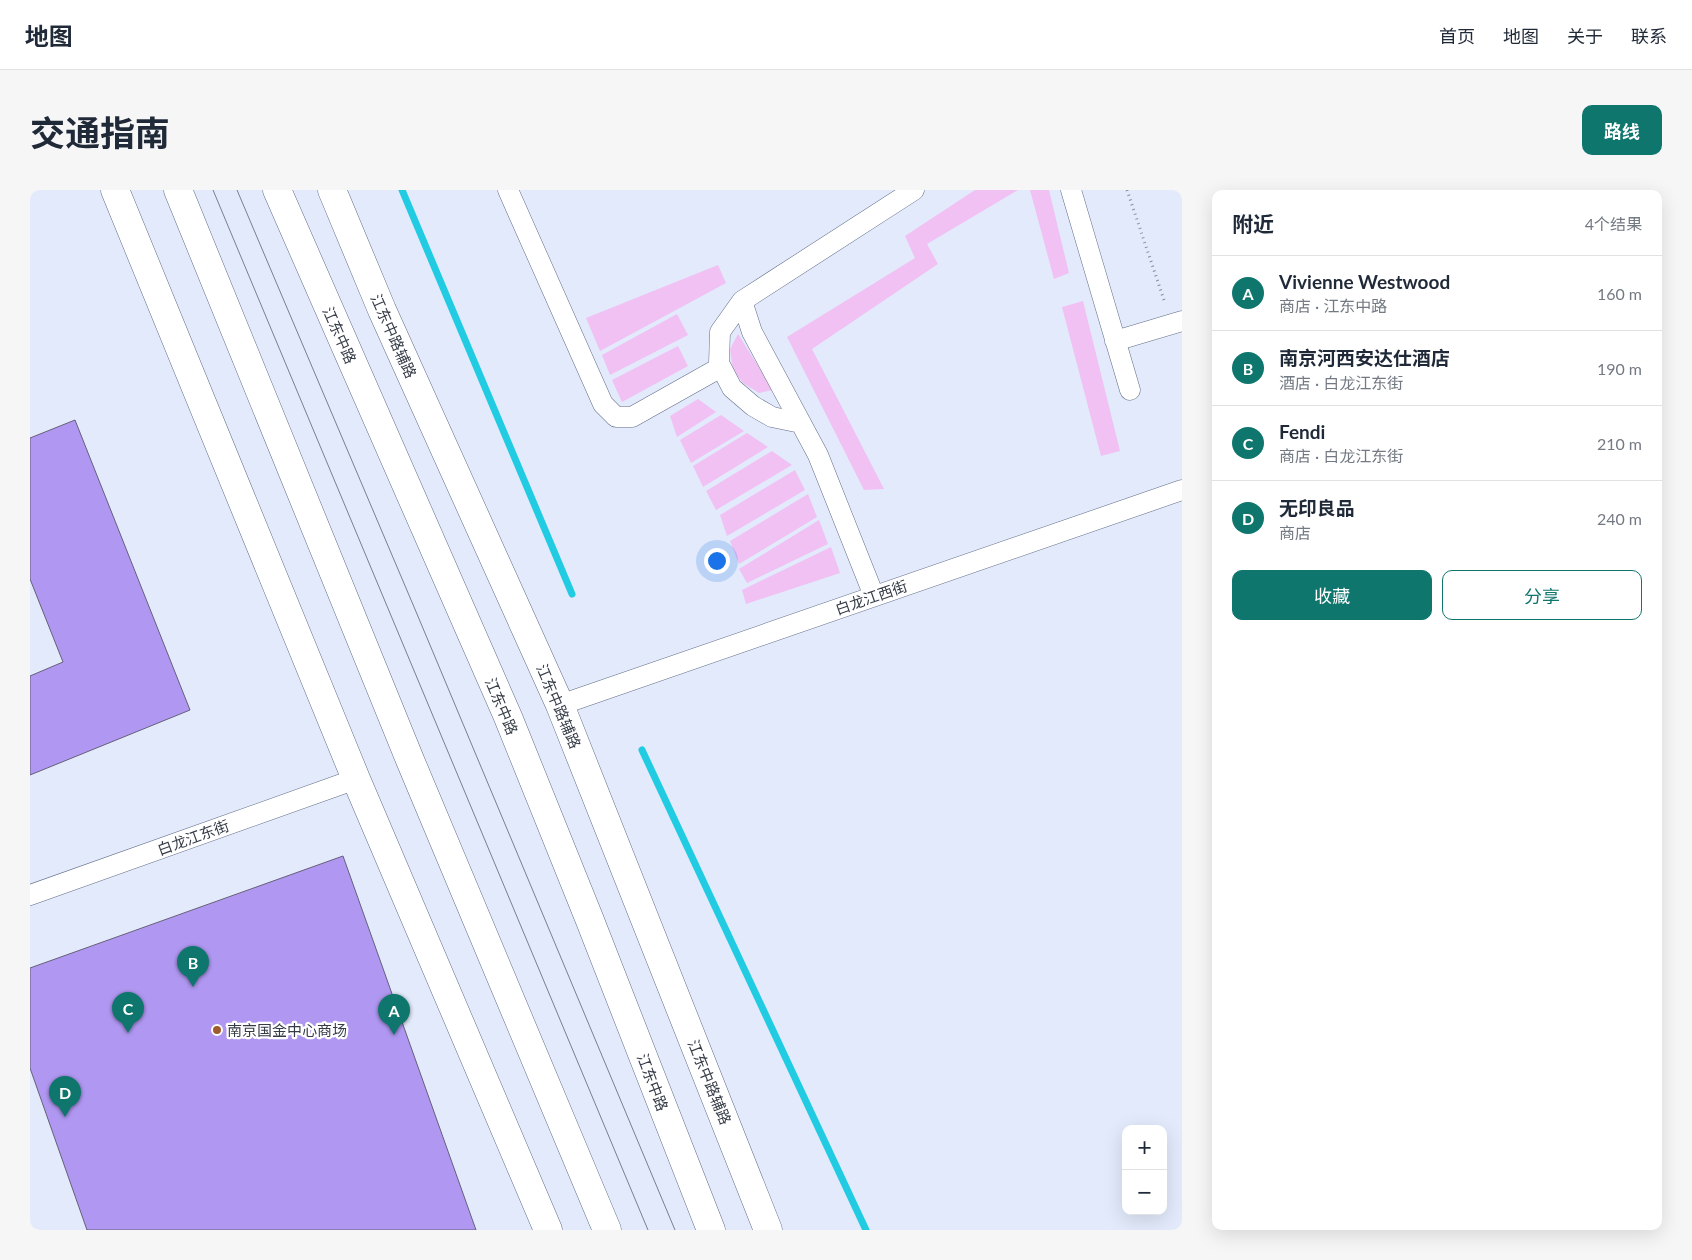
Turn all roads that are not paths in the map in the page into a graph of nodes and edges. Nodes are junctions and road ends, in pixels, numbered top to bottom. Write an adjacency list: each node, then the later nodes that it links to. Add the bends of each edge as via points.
1 (115, 190): 17 (street)
2 (178, 190): 20 (street, via 410,760)
3 (276, 190): 21 (street, 江东中路, via 508,717)
4 (332, 190): 16 (street, 江东中路辅路, via 382,310)
5 (508, 190): 11 (street, via 603,404 616,417 632,417)
6 (914, 190): 8 (street)
7 (1071, 190): 10 (street)
8 (742, 301): 11 (street, via 720,332); 13 (street, via 752,332)
9 (1177, 322): 10 (street)
10 (1116, 341): 12 (street)
11 (721, 368): 13 (street, via 732,388 753,406 772,417)
12 (1130, 390)
13 (801, 423): 15 (street, via 818,455)
14 (1182, 490): 15 (street, 白龙江西街)
15 (874, 596): 16 (street, 白龙江西街)
16 (560, 704): 22 (street, 江东中路辅路)
17 (356, 779): 18 (street, 白龙江东街); 19 (street)
18 (30, 895)
19 (548, 1230)
20 (607, 1230)
21 (711, 1230)
22 (768, 1230)

